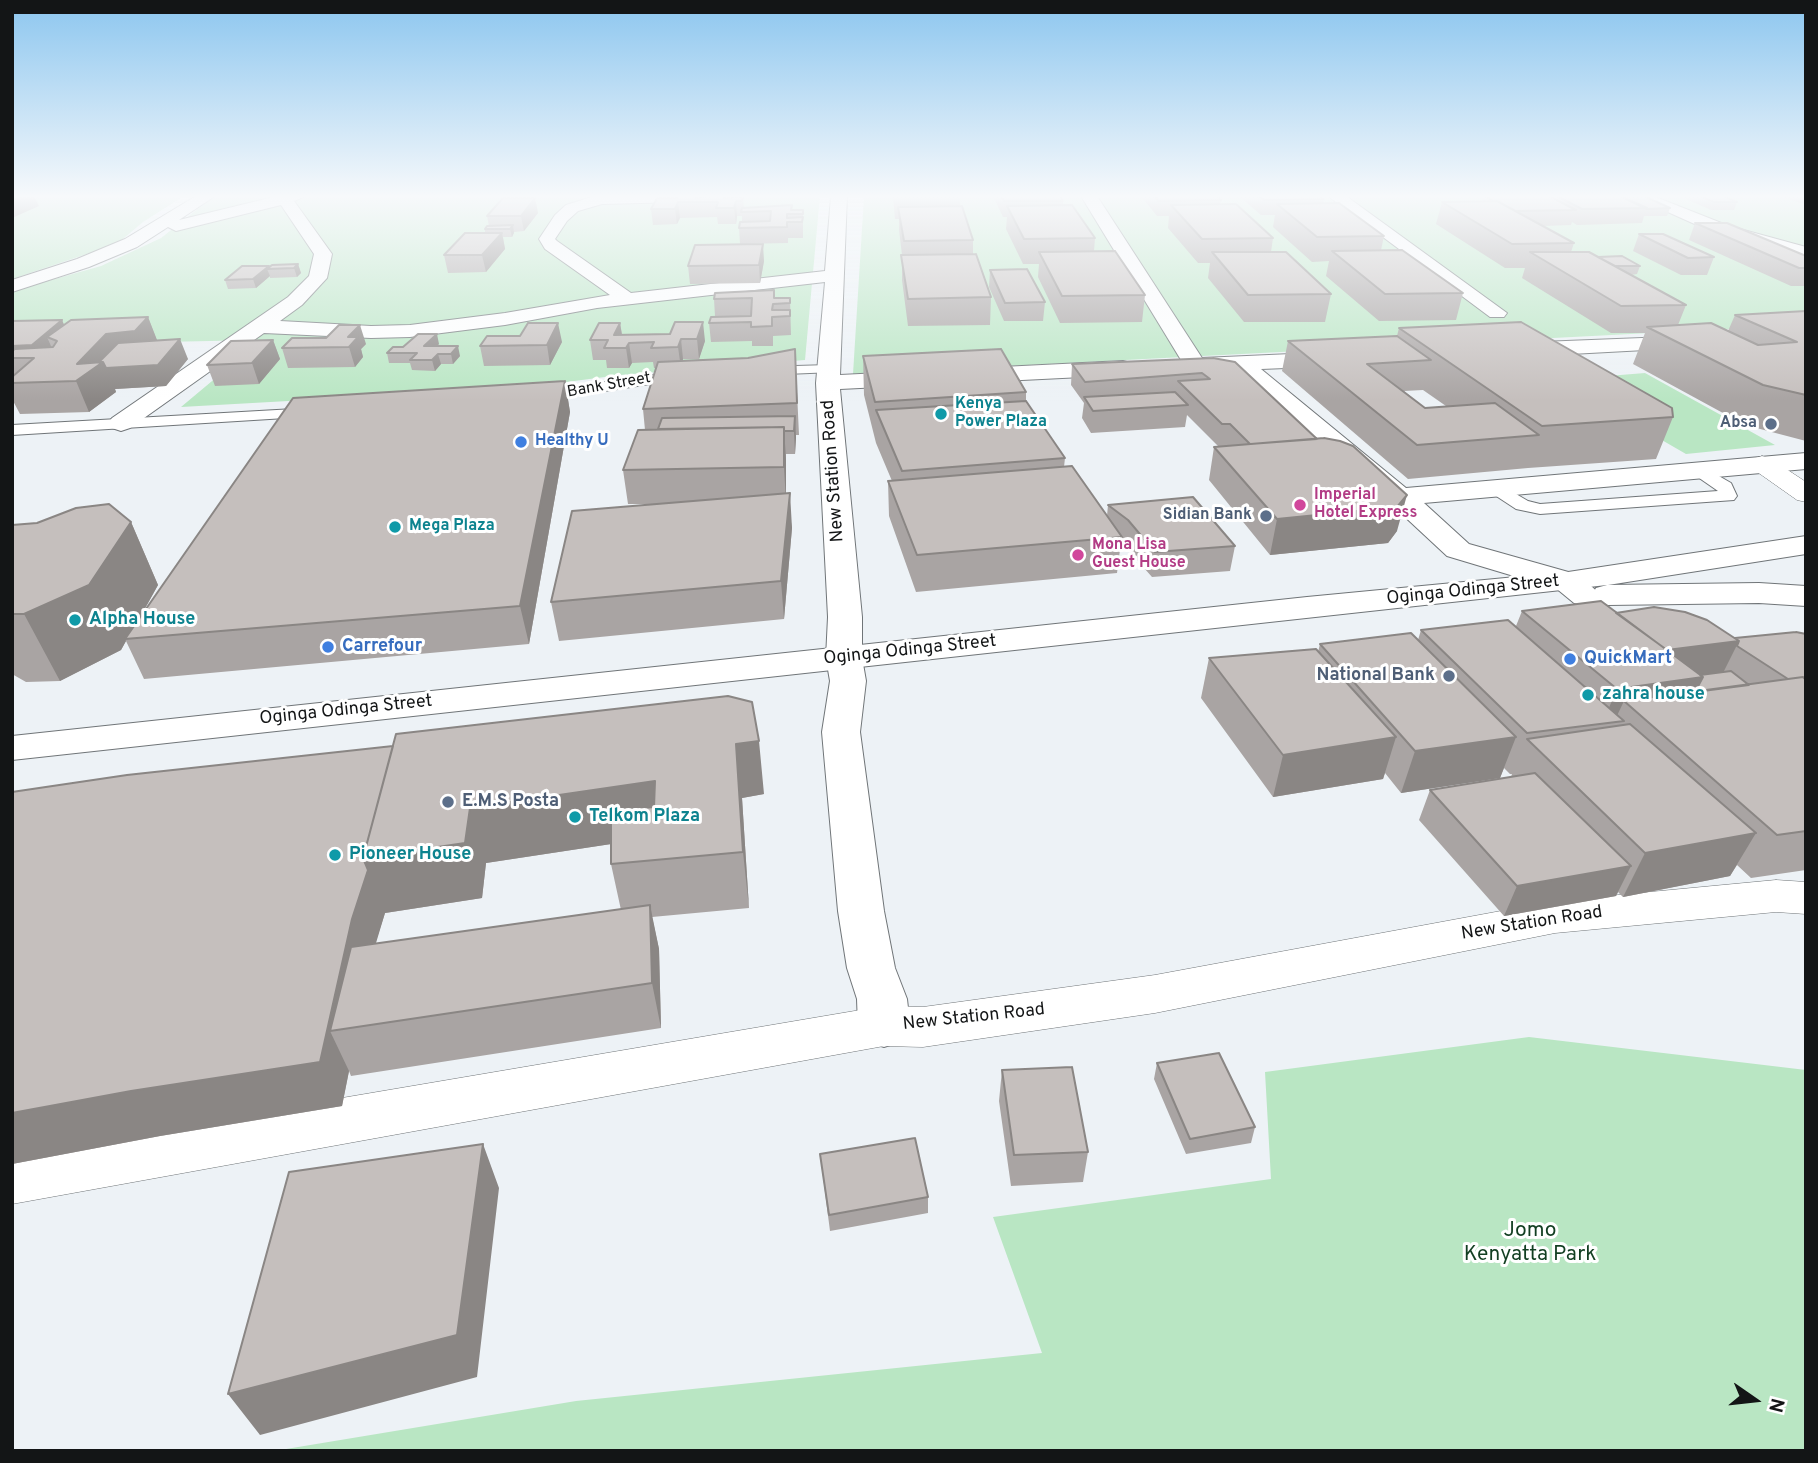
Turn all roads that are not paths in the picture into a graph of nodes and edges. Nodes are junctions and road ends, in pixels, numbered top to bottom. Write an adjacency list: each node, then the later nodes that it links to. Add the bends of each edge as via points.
1 (79, 264): 8 (street)
2 (321, 264): 11 (street, via 318,278 295,302)
3 (581, 264): 9 (street)
4 (836, 264): 7 (street, New Station Road)
5 (1131, 264): 16 (street)
6 (1430, 264): 10 (street)
7 (836, 275): 9 (street); 21 (street, New Station Road)
8 (12, 286)
9 (626, 298): 11 (street, via 410,331)
10 (1497, 313)
11 (258, 326): 24 (street)
12 (1712, 342): 13 (street)
13 (1497, 351)
14 (1362, 357): 15 (street)
15 (1240, 363): 16 (street); 31 (street)
16 (1195, 365): 17 (street)
17 (1168, 366)
18 (1141, 368): 21 (street)
19 (750, 371): 21 (lane)
20 (703, 373): 22 (lane, Bank Street)
21 (828, 376): 35 (street, New Station Road)
22 (518, 398)
23 (325, 412): 24 (lane)
24 (121, 424): 25 (lane)
25 (12, 430)
26 (1806, 461): 27 (street)
27 (1762, 464): 28 (street); 30 (street)
28 (1698, 469): 29 (street); 29 (lane, via 1726,486 1728,496 1540,509 1522,505)
29 (1493, 488): 31 (street)
30 (1806, 494)
31 (1401, 497): 33 (street, via 1458,550)
32 (1805, 550): 33 (street, Oginga Odinga Street)
33 (1577, 589): 34 (street, Oginga Odinga Street); 35 (street, Oginga Odinga Street)
34 (1806, 596)
35 (846, 670): 36 (street, Oginga Odinga Street); 37 (street, Oginga Odinga Street); 39 (street, New Station Road, via 841,732 862,911)
36 (12, 748)
37 (12, 768)
38 (1806, 898): 39 (street, New Station Road, via 1776,896 1555,917 1155,994 923,1027)
39 (884, 1026): 40 (street)
40 (12, 1179)

